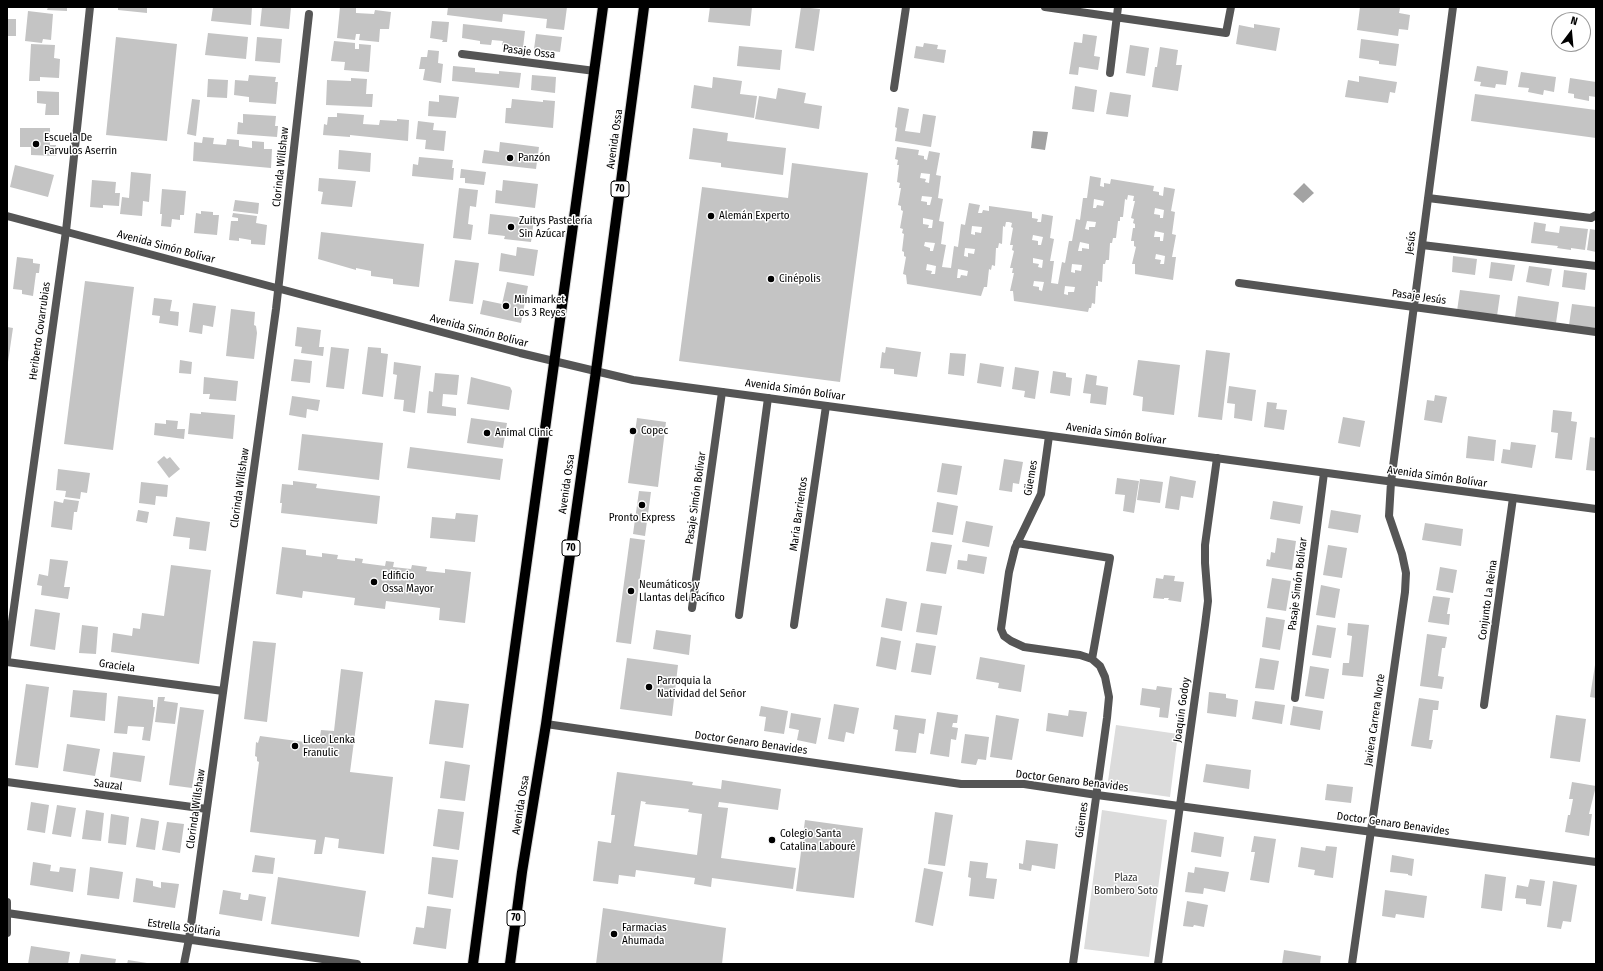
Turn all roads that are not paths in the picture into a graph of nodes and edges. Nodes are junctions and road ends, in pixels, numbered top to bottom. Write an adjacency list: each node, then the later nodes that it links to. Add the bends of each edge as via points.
1 (90, 7): 18 (street, Heriberto Covarrubias)
2 (603, 7): 12 (main road)
3 (644, 7): 26 (main road, Avenida Ossa / 70)
4 (906, 7): 14 (street)
5 (1045, 7): 10 (street)
6 (1118, 7): 10 (street)
7 (1230, 7): 10 (street, via 1226,33)
8 (1453, 7): 15 (street, Jesús)
9 (309, 14): 22 (street, Clorinda Willshaw)
10 (1116, 17): 13 (street)
11 (462, 54): 12 (street, Pasaje Ossa)
12 (595, 70): 25 (main road)
13 (1110, 73)
14 (894, 88)
15 (1428, 198): 16 (street, via 1591,218); 19 (street, Jesús)
16 (1596, 215)
17 (7, 216): 18 (street, Avenida Simón Bolívar)
18 (66, 231): 22 (street, Avenida Simón Bolívar); 40 (street, Heriberto Covarrubias)
19 (1422, 245): 20 (street); 23 (street, Jesús)
20 (1596, 266)
21 (1239, 283): 23 (street, Pasaje Jesús)
22 (279, 288): 25 (street, Avenida Simón Bolívar); 43 (street, Clorinda Willshaw)
23 (1414, 307): 24 (street, Pasaje Jesús); 33 (street, Jesús)
24 (1596, 332)
25 (555, 361): 26 (street, Avenida Simón Bolívar); 59 (main road)
26 (596, 371): 27 (street, Avenida Simón Bolívar, via 633,380); 46 (main road, Avenida Ossa / 70)
27 (722, 392): 28 (street, Avenida Simón Bolívar); 37 (street, Pasaje Simón Bolívar)
28 (768, 398): 29 (street, Avenida Simón Bolívar); 38 (street)
29 (826, 406): 30 (street, Avenida Simón Bolívar); 39 (street, María Barrientos)
30 (1049, 436): 31 (street, Avenida Simón Bolívar); 36 (street, Güemes, via 1041,494)
31 (1217, 458): 32 (street, Avenida Simón Bolívar); 49 (street, Joaquín Godoy, via 1205,545 1208,601)
32 (1324, 473): 33 (street, Avenida Simón Bolívar); 44 (street, Pasaje Simón Bolívar)
33 (1391, 482): 34 (street, Avenida Simón Bolívar); 51 (street, Javiera Carrera Norte, via 1388,516 1405,566 1406,592)
34 (1513, 498): 35 (street, Avenida Simón Bolívar); 45 (street, Conjunto La Reina)
35 (1596, 509)
36 (1018, 543): 41 (street, Güemes, via 1009,572 1001,629 1004,636 1024,647); 41 (street, via 1110,558)
37 (692, 608)
38 (739, 615)
39 (794, 625)
40 (7, 658)
41 (1092, 659): 48 (street, Güemes, via 1100,666 1105,677 1109,697)
42 (7, 662): 43 (street, Graciela)
43 (223, 691): 50 (street, Clorinda Willshaw)
44 (1295, 698)
45 (1484, 705)
46 (546, 724): 48 (street, Doctor Genaro Benavides, via 961,784 1024,784); 60 (main road, Avenida Ossa / 70)
47 (7, 782): 50 (street, Sauzal)
48 (1097, 795): 49 (street, Doctor Genaro Benavides); 61 (street, Güemes)
49 (1179, 806): 51 (street, Doctor Genaro Benavides); 62 (street, Joaquín Godoy)
50 (207, 809): 56 (street, Clorinda Willshaw)
51 (1370, 832): 52 (street, Doctor Genaro Benavides); 63 (street, Javiera Carrera Norte)
52 (1596, 862)
53 (7, 902): 54 (street)
54 (7, 913): 55 (street); 56 (street, Estrella Solitaria)
55 (7, 933)
56 (189, 939): 57 (street, Clorinda Willshaw); 58 (street, Estrella Solitaria)
57 (184, 964)
58 (357, 964)
59 (473, 964)
60 (510, 964)
61 (1073, 964)
62 (1158, 964)
63 (1352, 964)

